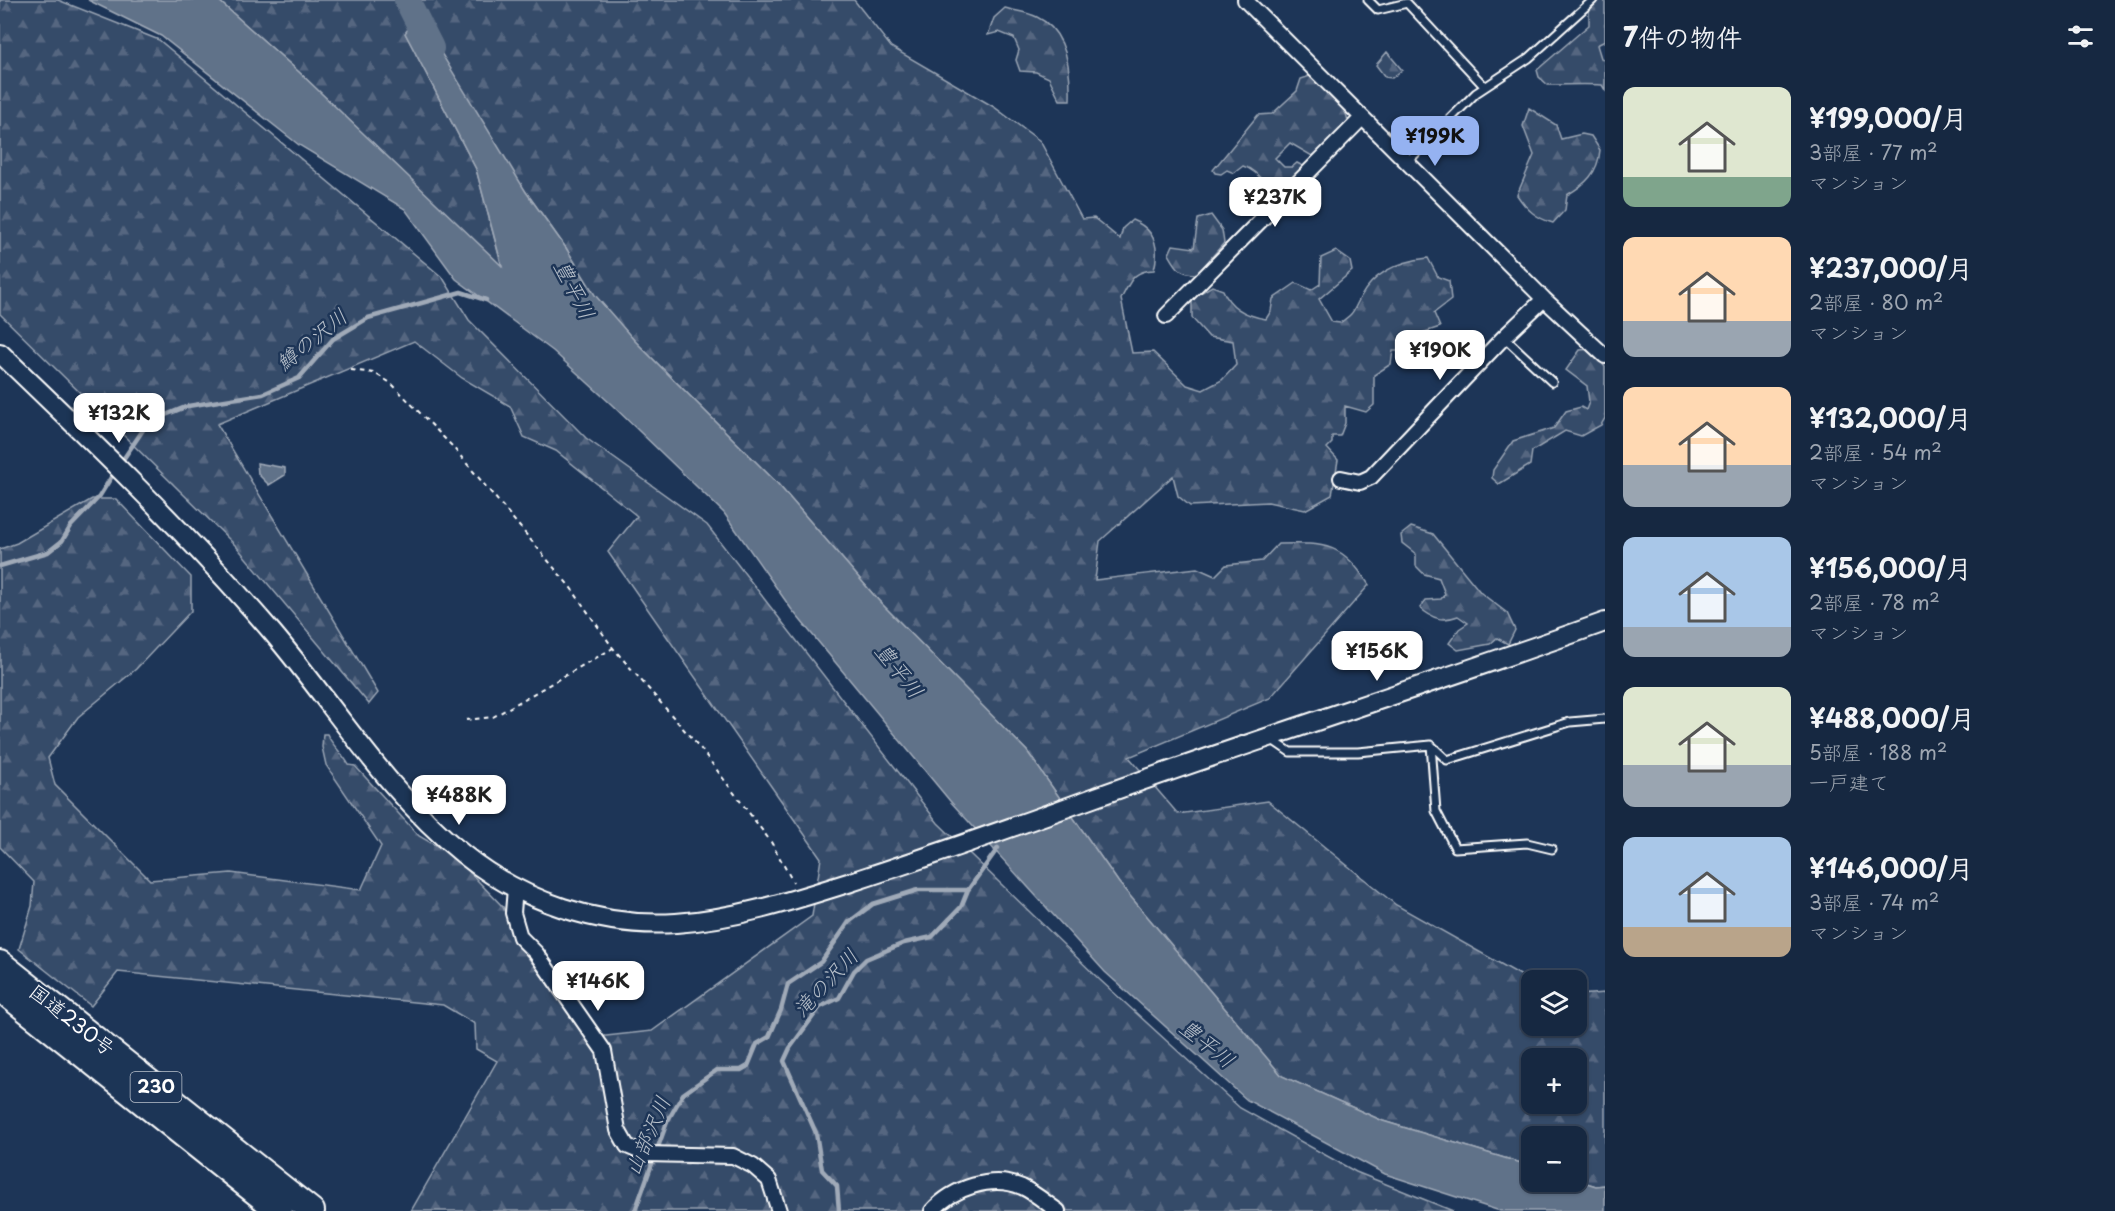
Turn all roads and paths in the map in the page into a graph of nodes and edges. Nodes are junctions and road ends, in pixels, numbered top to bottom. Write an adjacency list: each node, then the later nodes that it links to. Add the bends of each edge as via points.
1 (1245, 0): 5 (street)
2 (1368, 0): 4 (lane, via 1378,10 1407,3)
3 (1593, 0): 4 (lane, via 1529,58)
4 (1485, 87): 6 (lane)
5 (1362, 118): 6 (street); 8 (street)
6 (1407, 162): 7 (street)
7 (1544, 299): 9 (street); 11 (street)
8 (1166, 316)
9 (1503, 337): 13 (lane); 14 (street, via 1371,477 1360,482)
10 (0, 353): 22 (street, via 211,561 413,808 465,856)
11 (1604, 353)
12 (351, 370): 16 (path, via 374,373 391,383 452,446 571,588)
13 (1552, 382)
14 (1341, 478)
15 (1605, 622): 19 (street)
16 (613, 648): 18 (path, via 493,717); 23 (path, via 701,749 771,842)
17 (1605, 719): 20 (lane, via 1570,722 1447,760)
18 (466, 720)
19 (1269, 737): 20 (lane, via 1290,752 1358,752); 23 (street, via 926,858)
20 (1431, 745): 21 (lane, via 1436,811 1455,848 1527,843)
21 (1552, 849)
22 (515, 888): 23 (street, via 560,907 645,924 703,921); 28 (street, via 513,914 520,937 536,953 604,1051 618,1130 627,1146 652,1154 733,1156 769,1180)
23 (802, 897)
24 (0, 963): 27 (highway, 国道230号 / 230)
25 (0, 988): 26 (highway, 国道230号 / 230)
26 (279, 1211)
27 (312, 1211)
28 (779, 1211)
29 (932, 1211): 30 (street, via 953,1193 975,1184 1001,1182 1021,1187)
30 (1058, 1211)

